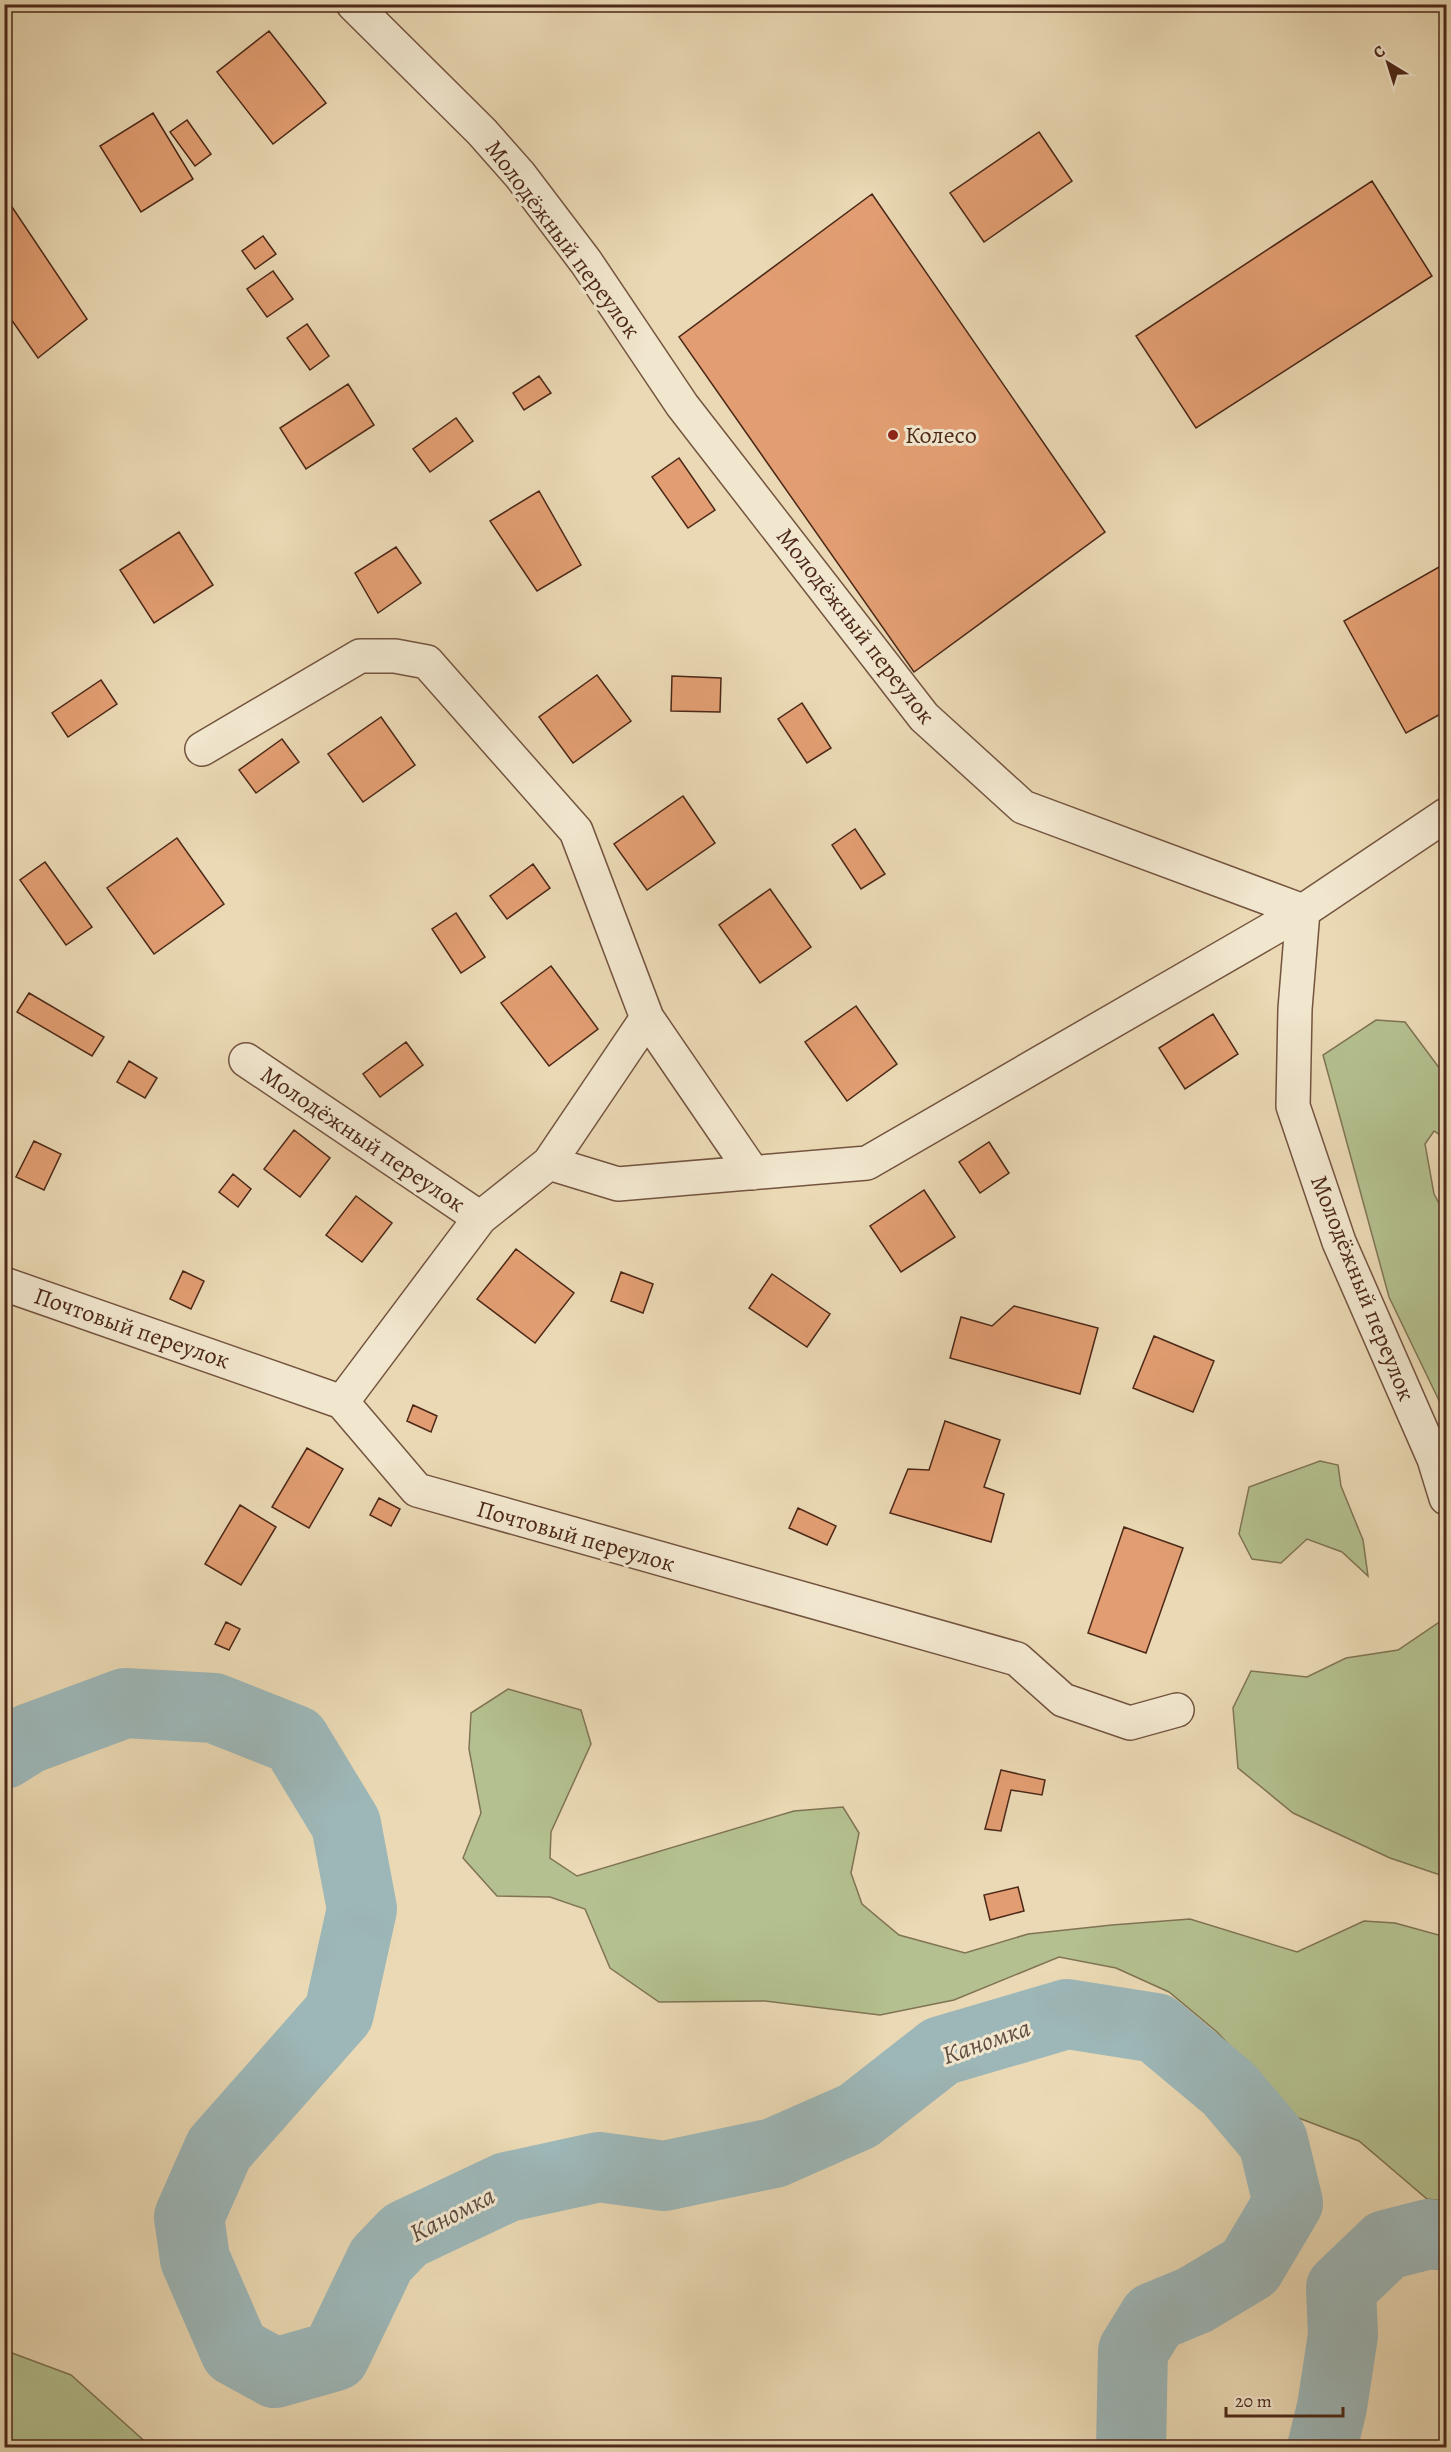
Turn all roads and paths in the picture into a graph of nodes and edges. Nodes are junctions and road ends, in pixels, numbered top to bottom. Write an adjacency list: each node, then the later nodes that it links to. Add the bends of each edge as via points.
1 (352, 4): 4 (street, Молодёжный переулок, via 482,132 520,175 586,262 682,405 924,717 1023,807)
2 (202, 749): 5 (street, via 360,656 395,656 427,662 576,831)
3 (1446, 815): 4 (street)
4 (1303, 911): 8 (street, via 867,1163); 12 (street, Молодёжный переулок, via 1293,1106 1339,1242 1429,1449)
5 (647, 1018): 7 (street); 8 (street)
6 (246, 1060): 9 (street, Молодёжный переулок)
7 (549, 1163): 8 (street, via 618,1184); 9 (street)
8 (753, 1173)
9 (480, 1218): 11 (street)
10 (4, 1284): 11 (street, Почтовый переулок)
11 (342, 1402): 13 (street, Почтовый переулок, via 417,1490 1017,1659 1063,1700 1130,1723)
12 (1446, 1498)
13 (1177, 1710)

